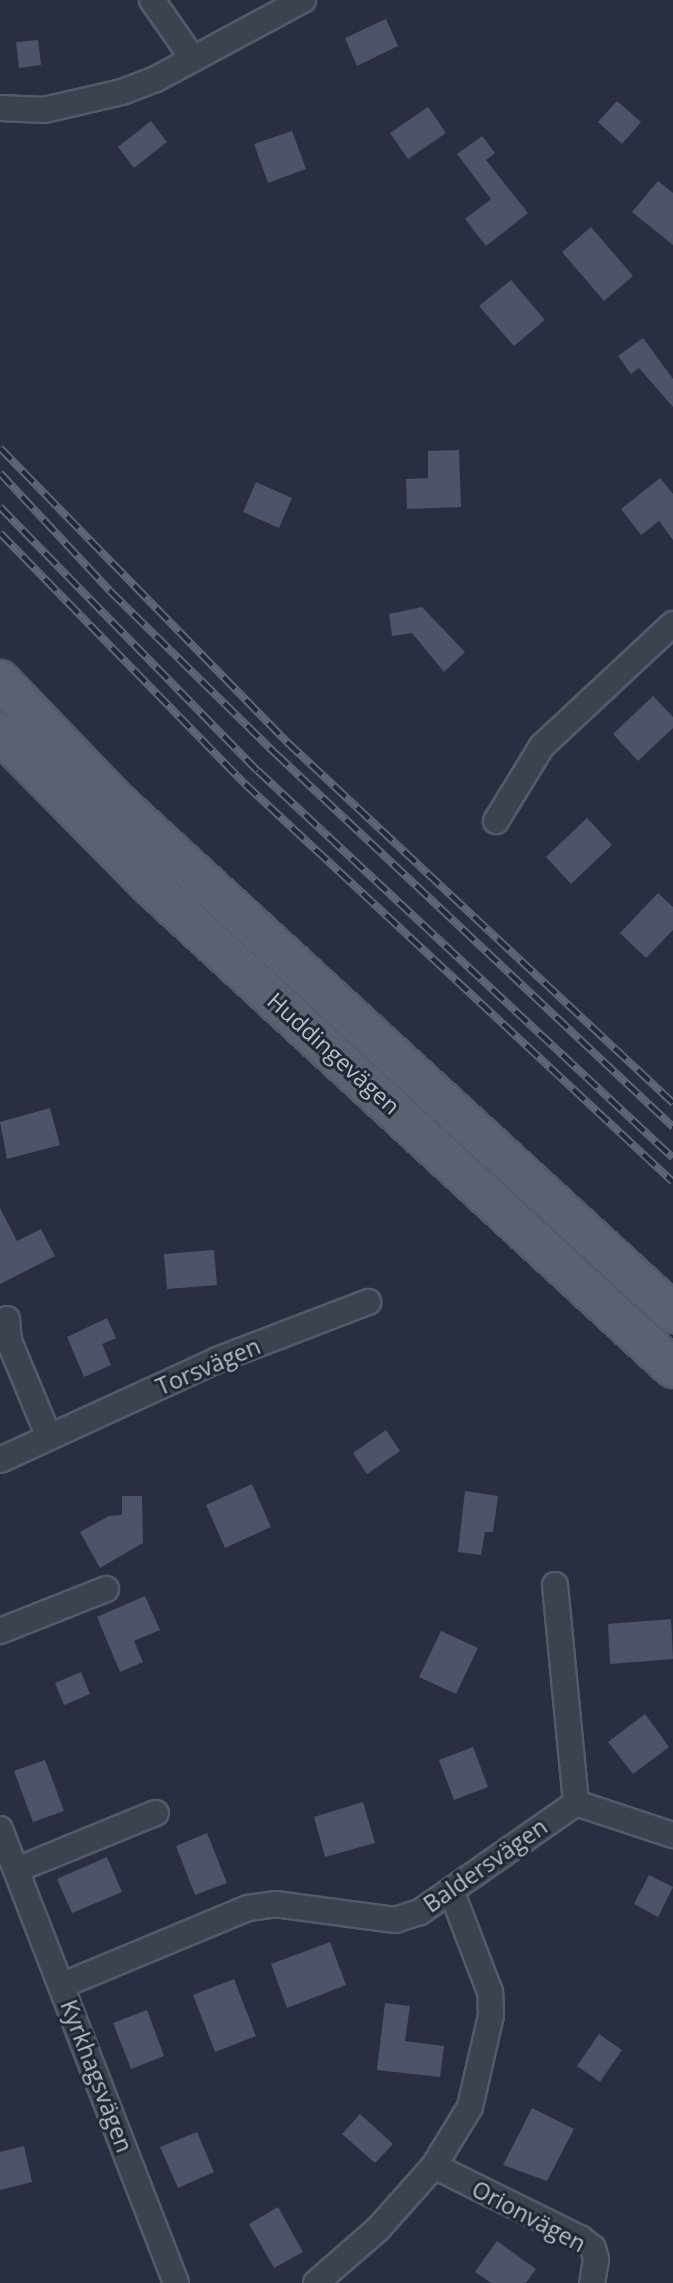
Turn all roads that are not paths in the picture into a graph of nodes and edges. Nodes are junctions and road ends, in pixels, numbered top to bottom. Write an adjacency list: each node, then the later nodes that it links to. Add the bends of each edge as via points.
1 (152, 0): 3 (street)
2 (303, 0): 3 (street)
3 (193, 59): 4 (street, via 156,79 79,105 23,111)
4 (0, 108)
5 (673, 624): 8 (street, via 542,746)
6 (0, 680): 10 (main road, Huddingevägen, via 126,811)
7 (0, 733): 12 (main road, Huddingevägen, via 152,887)
8 (496, 821)
9 (368, 1302): 13 (street, Torsvägen, via 217,1360)
10 (673, 1314)
11 (7, 1319): 13 (street, via 9,1341)
12 (673, 1368)
13 (49, 1437): 14 (street, Torsvägen)
14 (0, 1461)
15 (555, 1585): 18 (street)
16 (106, 1589): 17 (street)
17 (0, 1631)
18 (576, 1803): 21 (street); 23 (street, Baldersvägen, via 488,1860)
19 (156, 1814): 22 (street)
20 (0, 1829): 22 (street, Kyrkhagsvägen)
21 (673, 1835)
22 (16, 1870): 24 (street, Kyrkhagsvägen)
23 (452, 1893): 24 (street, Baldersvägen, via 395,1920 275,1904 248,1908); 25 (street, via 490,1992 491,2015 470,2107)
24 (63, 1985): 26 (street, Kyrkhagsvägen)
25 (434, 2166): 27 (street, via 378,2229); 28 (street, Orionvägen, via 580,2238 593,2248 596,2259)
26 (176, 2283)
27 (316, 2283)
28 (592, 2283)

